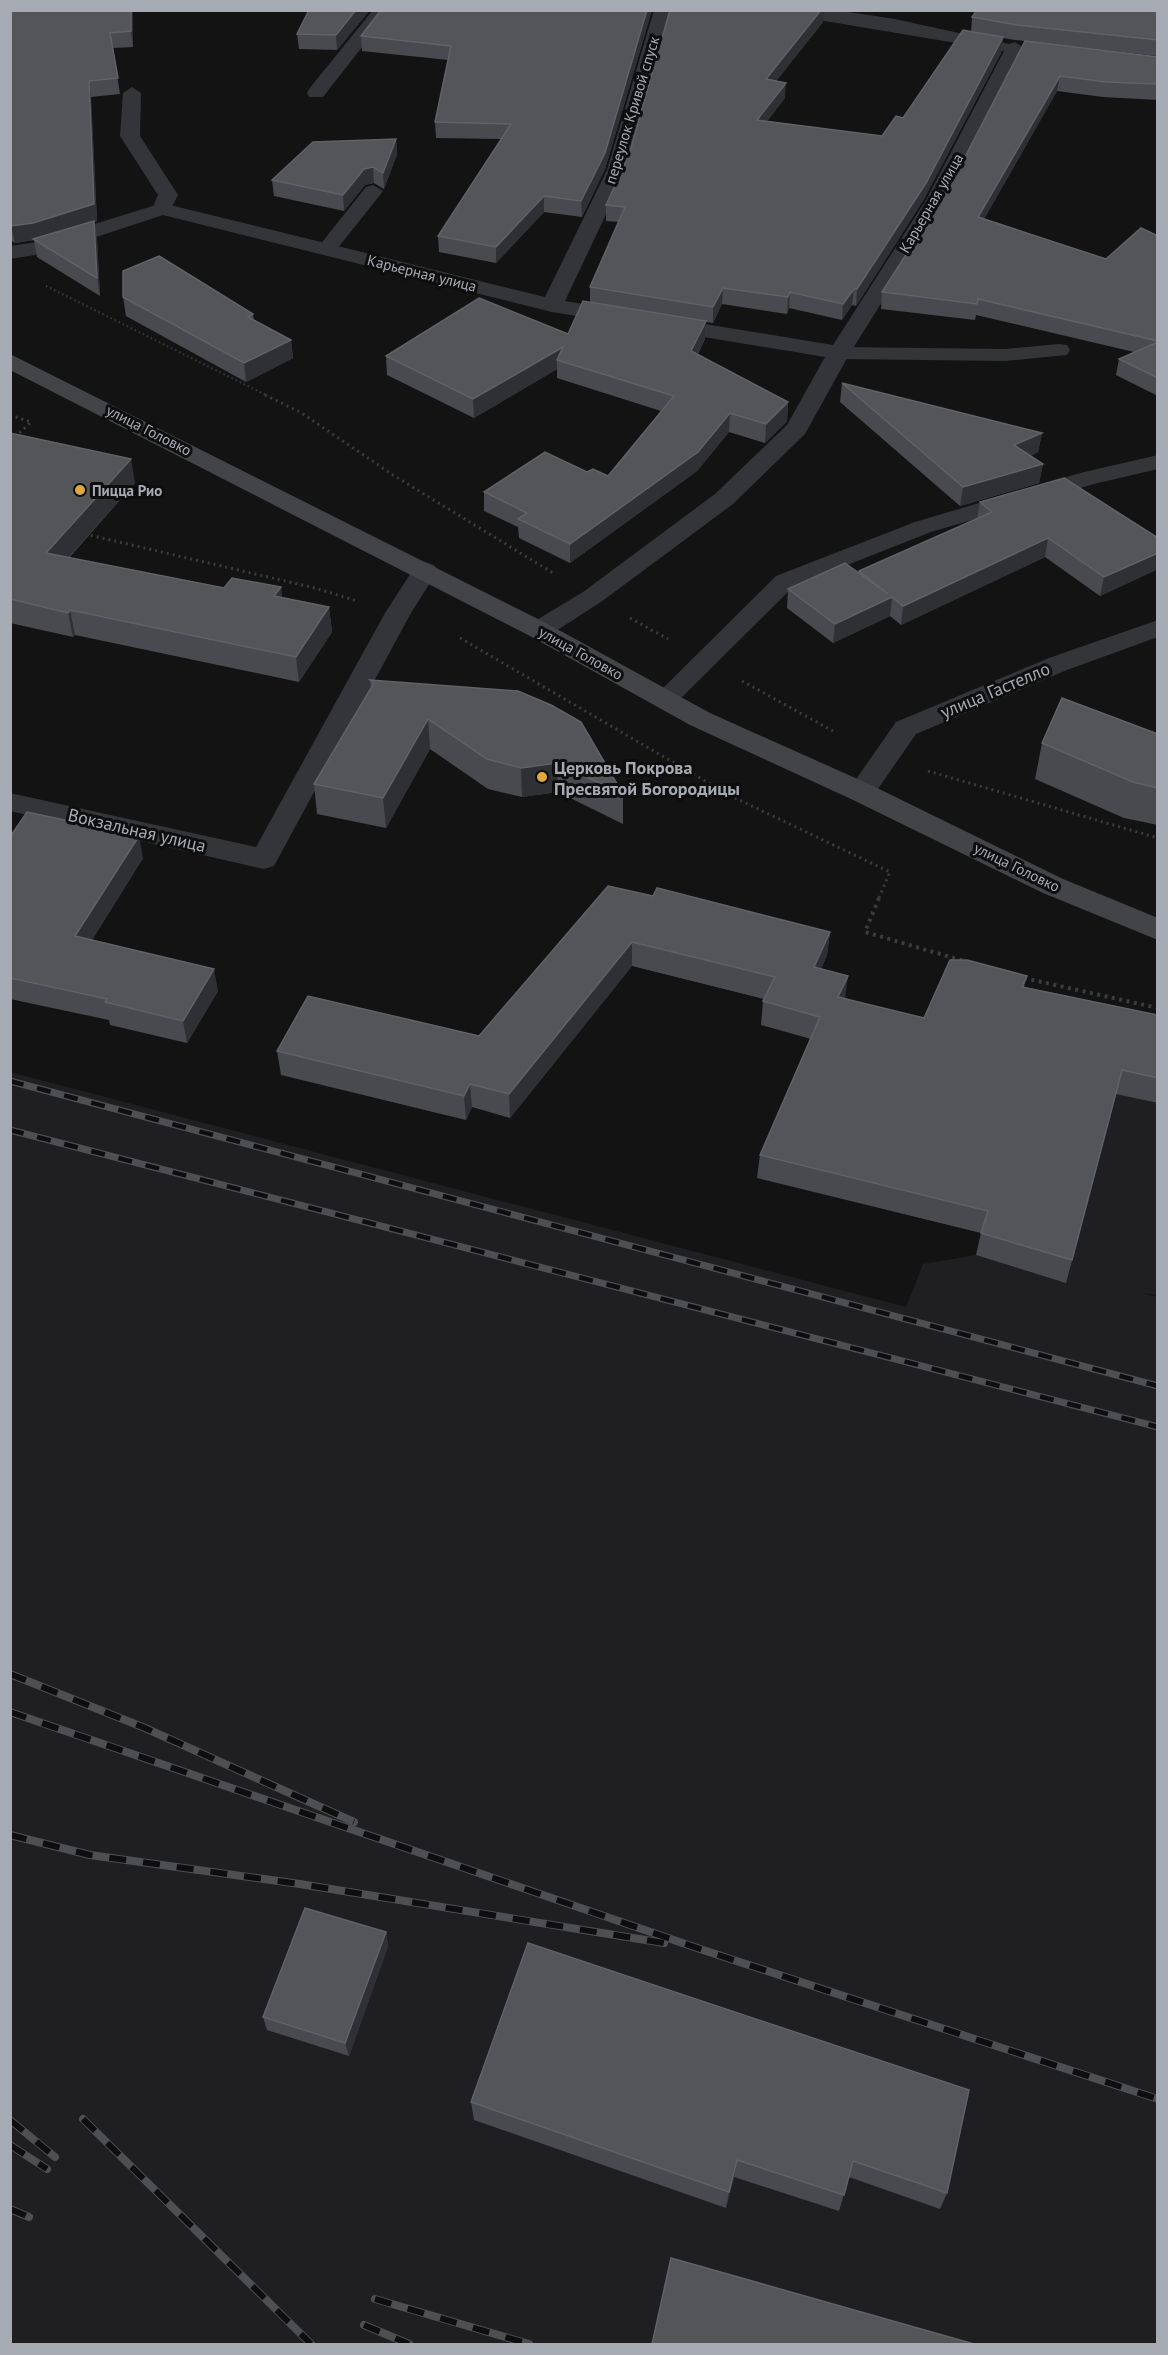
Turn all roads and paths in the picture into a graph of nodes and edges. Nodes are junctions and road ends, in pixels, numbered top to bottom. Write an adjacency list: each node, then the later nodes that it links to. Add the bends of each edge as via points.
1 (383, 10): 8 (lane)
2 (663, 10): 13 (street, переулок Кривой спуск, via 616,170)
3 (795, 10): 4 (street)
4 (900, 18): 5 (street)
5 (1015, 48): 6 (street); 15 (street, Карьерная улица, via 936,200)
6 (1039, 51)
7 (132, 93): 10 (lane, via 130,136 168,195)
8 (316, 93)
9 (373, 191): 11 (lane)
10 (162, 209): 11 (street, Карьерная улица); 12 (street, via 40,248)
11 (326, 250): 13 (street, Карьерная улица)
12 (10, 253)
13 (552, 305): 15 (street, Карьерная улица)
14 (1059, 350): 15 (lane, via 1005,355)
15 (839, 353): 24 (street, Карьерная улица, via 797,429 724,499 592,597)
16 (10, 361): 21 (main road, улица Головко)
17 (10, 415): 18 (path, via 31,422)
18 (10, 442)
19 (1158, 462): 25 (lane, via 1088,478 922,527 785,582)
20 (78, 532): 22 (path, via 315,588)
21 (425, 570): 22 (street); 24 (main road, улица Головко)
22 (398, 613): 27 (street, Вокзальная улица, via 264,859); 29 (path, via 436,624 731,796 890,872 865,932)
23 (1158, 628): 26 (street, улица Гастелло, via 1058,664 906,728)
24 (539, 630): 25 (main road, улица Головко)
25 (665, 699): 26 (main road, улица Головко, via 700,719)
26 (861, 792): 28 (main road, улица Головко, via 1053,886)
27 (10, 802)
28 (1158, 930)
29 (973, 964)
30 (1017, 976): 31 (path)
31 (1158, 1008)

